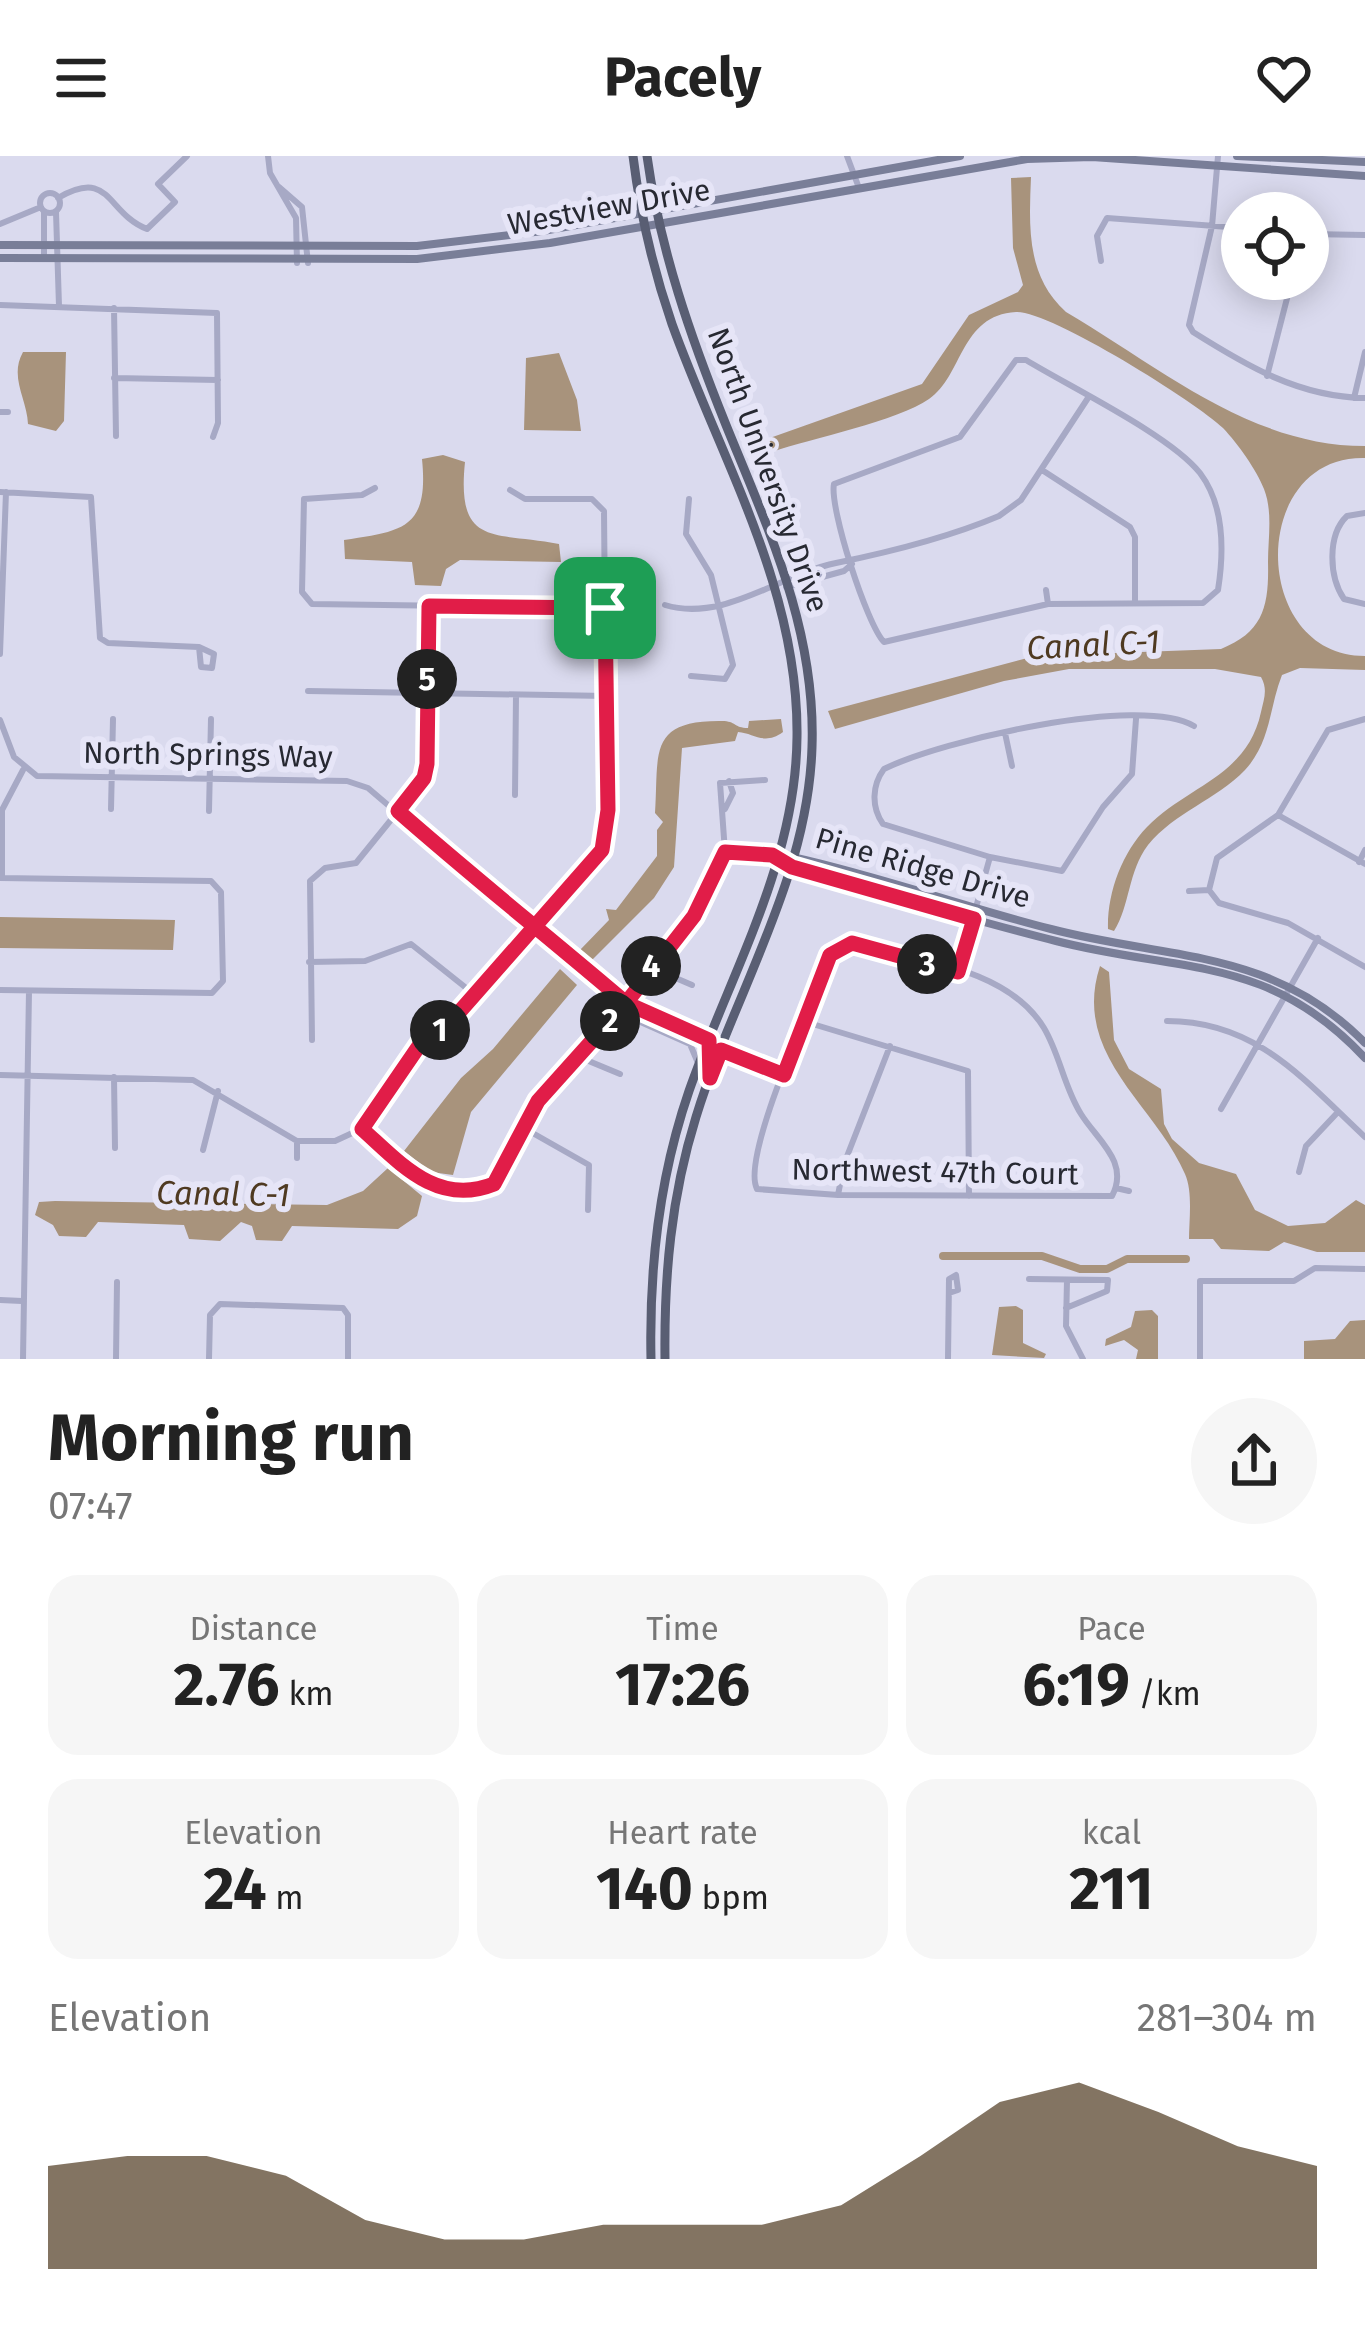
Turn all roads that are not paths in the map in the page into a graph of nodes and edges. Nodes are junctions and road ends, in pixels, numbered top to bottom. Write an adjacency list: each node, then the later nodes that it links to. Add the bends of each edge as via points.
1 (187, 156): 14 (street, via 158,184 175,202 147,229 97,187)
2 (268, 156): 12 (street)
3 (633, 156): 18 (main road, North University Drive)
4 (647, 156): 16 (main road, North University Drive)
5 (847, 156): 10 (street)
6 (960, 156): 10 (street, Westview Drive)
7 (1237, 156): 9 (street)
8 (1218, 162): 11 (street, Westview Drive); 13 (street, Westview Drive, via 1027,159); 22 (street)
9 (1365, 163)
10 (851, 176): 13 (street); 16 (street, Westview Drive)
11 (1365, 176)
12 (276, 185): 29 (street, via 296,218); 30 (street, via 302,207)
13 (854, 189): 20 (street, Westview Drive)
14 (58, 198): 15 (street, via 44,195); 17 (street)
15 (42, 209): 17 (street); 19 (street); 27 (street)
16 (656, 211): 18 (street, Westview Drive); 20 (main road, North University Drive)
17 (56, 212): 28 (street)
18 (642, 213): 21 (main road, North University Drive); 30 (street, Westview Drive, via 472,241)
19 (0, 224)
20 (658, 224): 21 (street, Westview Drive); 48 (main road, North University Drive)
21 (645, 226): 35 (street, Westview Drive, via 474,253); 47 (main road, North University Drive)
22 (1212, 226): 23 (street); 34 (street, via 1107,218 1097,236); 41 (street, via 1189,325)
23 (1221, 227)
24 (1329, 234): 25 (street)
25 (1365, 235)
26 (0, 245): 27 (street, Westview Drive)
27 (44, 246): 28 (street, Westview Drive); 32 (street)
28 (57, 246): 29 (street, Westview Drive); 33 (street)
29 (297, 250): 30 (street, Westview Drive); 35 (street)
30 (308, 250): 35 (street)
31 (0, 258): 32 (street, Westview Drive)
32 (44, 259): 33 (street, Westview Drive)
33 (58, 259): 35 (street, Westview Drive); 38 (street)
34 (1101, 261)
35 (303, 263)
36 (1287, 300): 41 (street)
37 (0, 305): 38 (street)
38 (58, 306): 39 (street)
39 (114, 308): 42 (street); 43 (street, via 217,313)
40 (1365, 352): 45 (street)
41 (1267, 376): 45 (street)
42 (114, 378): 43 (street); 49 (street)
43 (218, 380): 50 (street)
44 (1088, 398): 51 (street); 57 (street, via 1016,360 960,437 835,484); 61 (street, via 1199,472 1222,538 1213,599)
45 (1354, 398): 46 (street)
46 (1365, 398)
47 (706, 408): 48 (main road); 59 (main road, North University Drive)
48 (724, 421): 58 (main road, North University Drive)
49 (116, 436)
50 (213, 437)
51 (1042, 470): 57 (street, via 999,516); 61 (street, via 1130,526)
52 (375, 488): 66 (street, via 304,500 306,599)
53 (510, 490): 67 (street, via 525,499 601,503)
54 (3, 492): 68 (street, via 91,497 100,638); 69 (street)
55 (689, 499): 62 (street, via 686,534)
56 (1365, 513): 64 (street, via 1346,516 1334,533 1334,575 1344,598)
57 (853, 563): 58 (street); 63 (street, via 884,642)
58 (790, 582): 59 (street); 98 (main road, North University Drive, via 812,714 811,774)
59 (776, 586): 62 (street); 97 (main road, North University Drive, via 797,707)
60 (1046, 590): 63 (street)
61 (1135, 601): 63 (street)
62 (720, 604): 65 (street); 70 (street, via 731,673)
63 (1048, 604)
64 (1365, 604)
65 (665, 605)
66 (429, 606): 67 (street); 72 (street)
67 (605, 608): 74 (street)
68 (199, 646)
69 (0, 654)
70 (692, 676)
71 (308, 691): 72 (street)
72 (427, 693): 73 (street); 92 (street, via 424,778)
73 (516, 695): 74 (street); 88 (street)
74 (607, 696): 104 (street, via 602,850)
75 (113, 718): 84 (street)
76 (211, 718): 85 (street)
77 (1136, 718): 80 (street); 81 (street, via 1067,718); 96 (street, via 1132,774 1062,871)
78 (1365, 719): 93 (street, via 1334,724)
79 (0, 720): 83 (street)
80 (1194, 726)
81 (1005, 733): 82 (street); 96 (street, via 884,769 877,779 883,824)
82 (1012, 766)
83 (23, 770): 84 (street, North Springs Way); 100 (street, via 2,810)
84 (112, 777): 85 (street, North Springs Way); 90 (street)
85 (210, 778): 91 (street); 92 (street, North Springs Way, via 347,782)
86 (765, 780): 87 (street)
87 (729, 781): 89 (street); 89 (street, via 720,783)
88 (515, 795)
89 (725, 808): 95 (street)
90 (111, 809)
91 (209, 811)
92 (398, 811): 104 (street, North Springs Way); 106 (street, via 356,863 325,868 310,881)
93 (1278, 815): 99 (street); 101 (street, via 1217,858)
94 (1365, 850): 99 (street)
95 (725, 852): 97 (street); 107 (street, via 694,916)
96 (990, 856): 103 (street)
97 (780, 857): 98 (street, Pine Ridge Drive); 117 (main road, North University Drive)
98 (793, 862): 103 (street, Pine Ridge Drive); 126 (main road, North University Drive)
99 (1362, 863)
100 (1, 878): 113 (street, via 218,886 220,988 212,993)
101 (1209, 890): 102 (street); 105 (street, via 1220,903)
102 (1189, 891)
103 (975, 914): 109 (street); 114 (street, Pine Ridge Drive, via 1228,962)
104 (533, 929): 110 (street, North Springs Way); 115 (street)
105 (1318, 938): 108 (street); 114 (street)
106 (308, 962): 115 (street, via 365,961 410,944); 121 (street)
107 (650, 967): 111 (street); 116 (street)
108 (1365, 968)
109 (958, 972): 120 (street, via 839,945); 147 (street, via 1027,1004 1081,1114 1114,1158)
110 (593, 980): 116 (street, North Springs Way); 118 (street, North Springs Way)
111 (692, 986)
112 (0, 990): 113 (street)
113 (29, 991): 132 (street)
114 (1290, 991): 123 (street, Pine Ridge Drive); 124 (street); 128 (street, Pine Ridge Drive)
115 (475, 995): 140 (street, via 421,1043)
116 (626, 1003): 118 (street); 122 (street, North Springs Way)
117 (723, 1005): 122 (main road, North University Drive); 126 (main road)
118 (618, 1012): 127 (street); 129 (street, North Springs Way, via 690,1044)
119 (1167, 1021): 124 (street, via 1224,1027)
120 (806, 1022): 125 (street); 133 (street)
121 (312, 1040)
122 (709, 1040): 129 (main road, North University Drive); 135 (main road)
123 (1365, 1043)
124 (1261, 1044): 137 (street); 138 (street)
125 (890, 1045): 149 (street); 150 (street, via 968,1071)
126 (721, 1050): 133 (street); 135 (main road, North University Drive)
127 (579, 1057): 130 (street); 139 (street)
128 (1365, 1058)
129 (699, 1065): 164 (main road, North University Drive, via 662,1192)
130 (620, 1074)
131 (0, 1075): 132 (street)
132 (28, 1075): 134 (street); 158 (street)
133 (784, 1075): 149 (street, Northwest 47th Court, via 752,1162 753,1182 766,1193)
134 (114, 1077): 136 (street, via 175,1077); 143 (street)
135 (710, 1078): 165 (main road, North University Drive, via 670,1227)
136 (218, 1090): 142 (street); 144 (street)
137 (1221, 1109)
138 (1338, 1112): 141 (street); 146 (street, via 1306,1146)
139 (522, 1127): 140 (street, via 502,1175 481,1189 420,1181); 151 (street, via 589,1165)
140 (362, 1129): 142 (street, via 335,1141)
141 (1365, 1137)
142 (297, 1141): 145 (street)
143 (115, 1148)
144 (203, 1150)
145 (297, 1157)
146 (1299, 1172)
147 (1116, 1188): 148 (street); 150 (street, Northwest 47th Court, via 1104,1199)
148 (1129, 1191)
149 (838, 1195): 150 (street, Northwest 47th Court)
150 (969, 1196)
151 (588, 1210)
152 (1365, 1269): 168 (street, via 1315,1268 1294,1281 1200,1281)
153 (1029, 1279): 154 (street)
154 (1067, 1280): 159 (street); 159 (street, via 1108,1280 1107,1291)
155 (117, 1282): 161 (street)
156 (949, 1293): 166 (street)
157 (0, 1300): 158 (street)
158 (22, 1300): 160 (street)
159 (1066, 1308): 167 (street)
160 (23, 1359)
161 (116, 1359)
162 (209, 1359): 163 (street, via 210,1315 220,1304 336,1305 348,1315)
163 (348, 1359)
164 (651, 1359)
165 (664, 1359)
166 (948, 1359)
167 (1083, 1359)
168 (1200, 1359)

